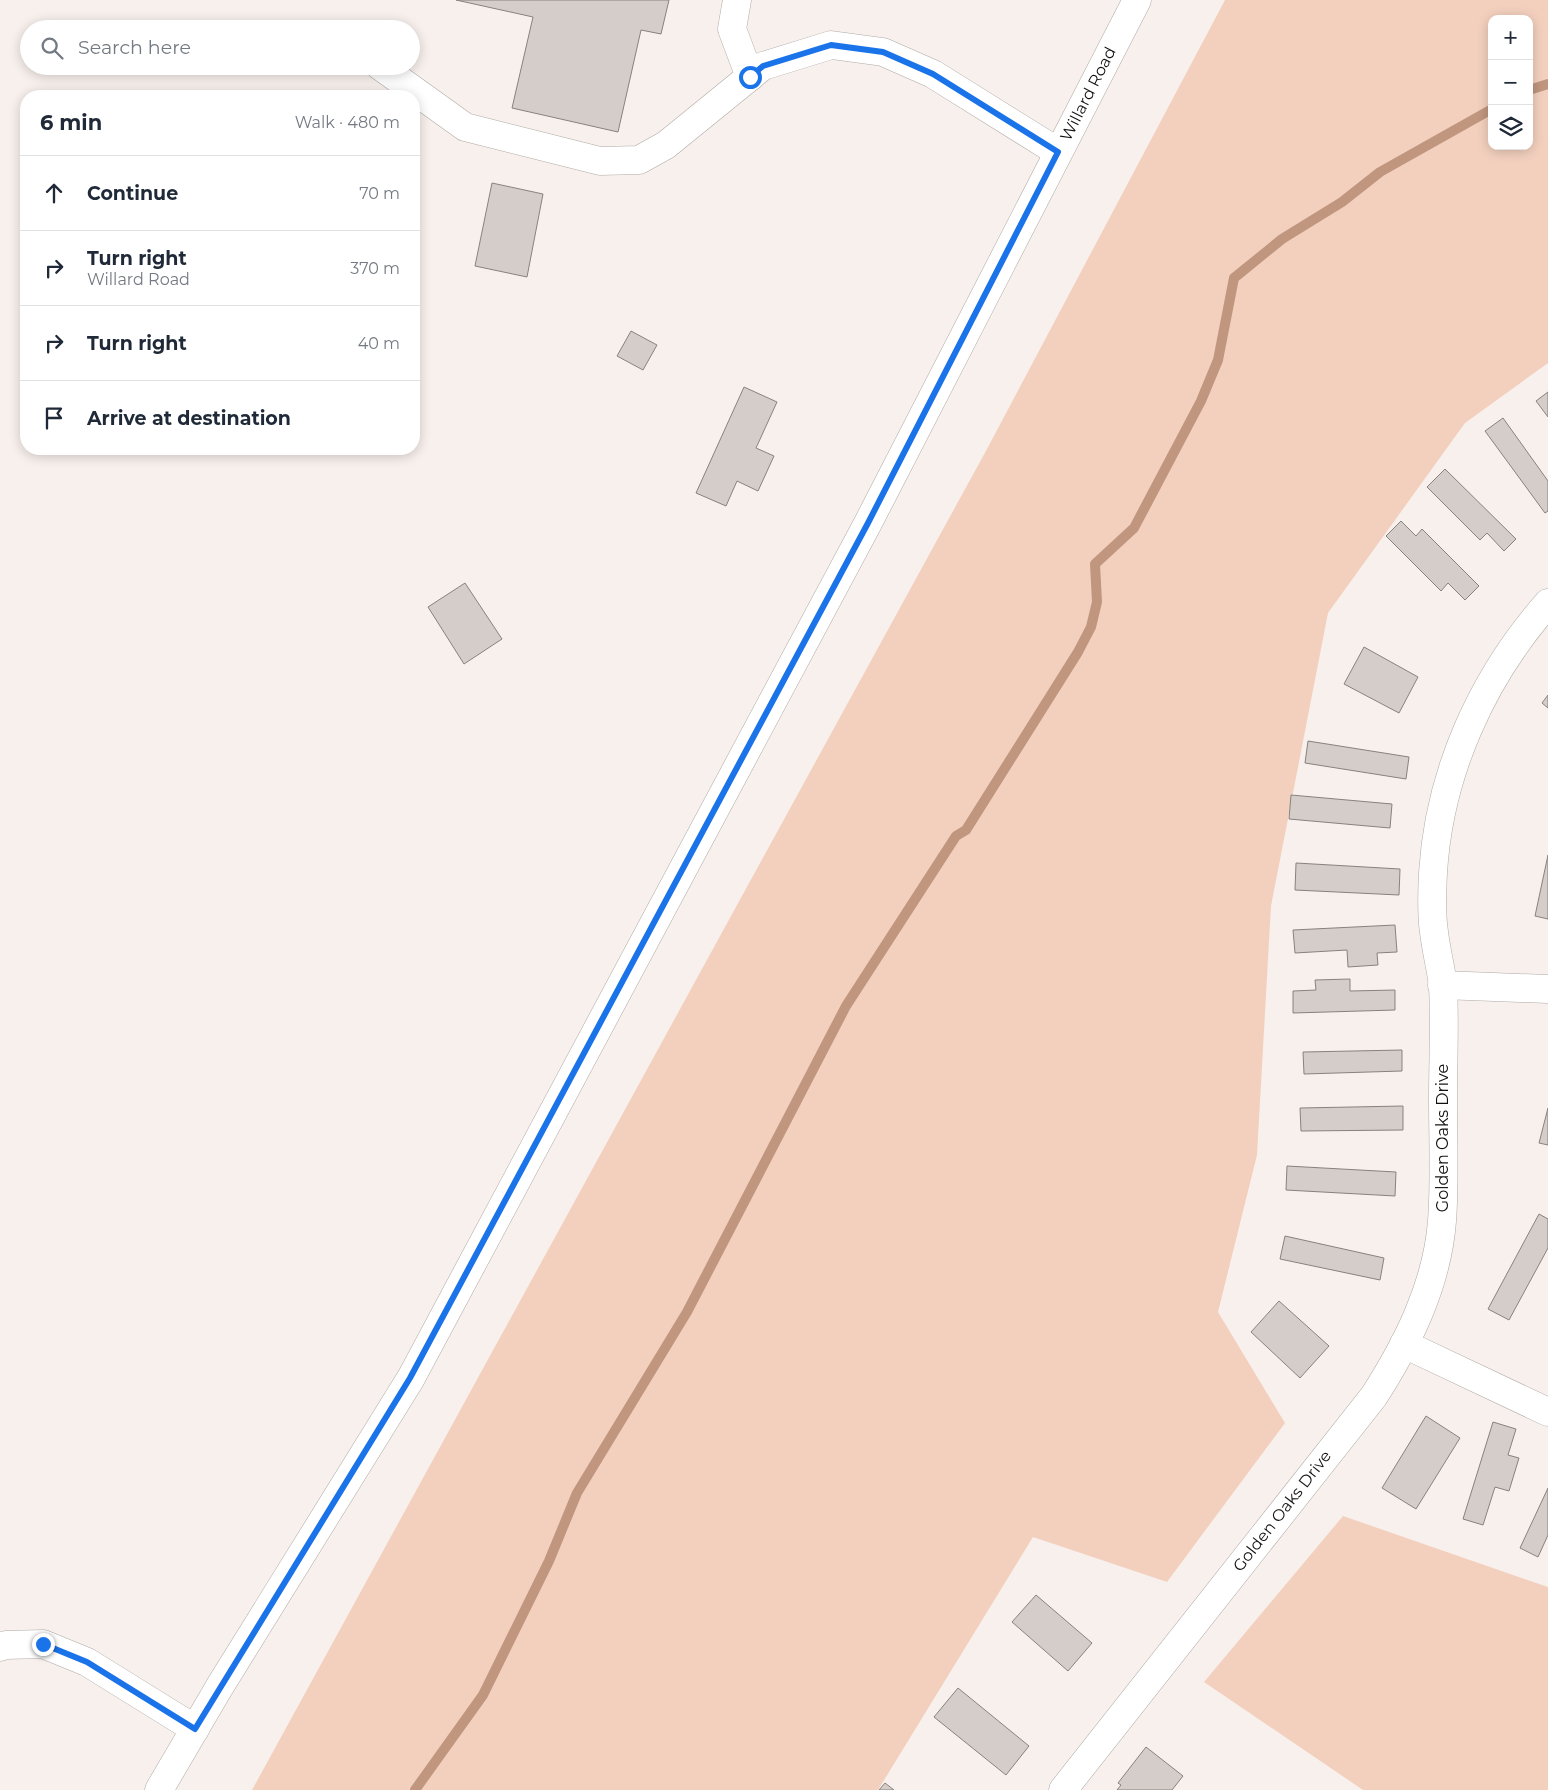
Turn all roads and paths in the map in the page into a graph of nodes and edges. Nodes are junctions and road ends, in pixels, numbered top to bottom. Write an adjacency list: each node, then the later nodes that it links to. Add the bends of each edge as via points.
1 (737, 0): 4 (street, via 732,29)
2 (1136, 0): 7 (street, Willard Road)
3 (393, 75): 5 (street)
4 (750, 77): 6 (street, via 639,160 600,162 465,127); 7 (street, via 763,66 831,45 883,52 933,74)
5 (413, 90)
6 (420, 95)
7 (1058, 152): 14 (street, Willard Road, via 868,523 410,1378)
8 (1548, 603): 9 (street, Golden Oaks Drive, via 1498,668 1455,760 1439,825 1434,873 1433,930)
9 (1442, 984): 10 (street); 11 (street, Golden Oaks Drive, via 1442,1224 1432,1272 1417,1319)
10 (1548, 989)
11 (1404, 1344): 12 (street); 16 (street, Golden Oaks Drive, via 1374,1396)
12 (1548, 1412)
13 (0, 1647): 14 (street, via 43,1644 87,1662)
14 (195, 1729): 15 (street, Willard Road)
15 (158, 1790)
16 (1062, 1790)

